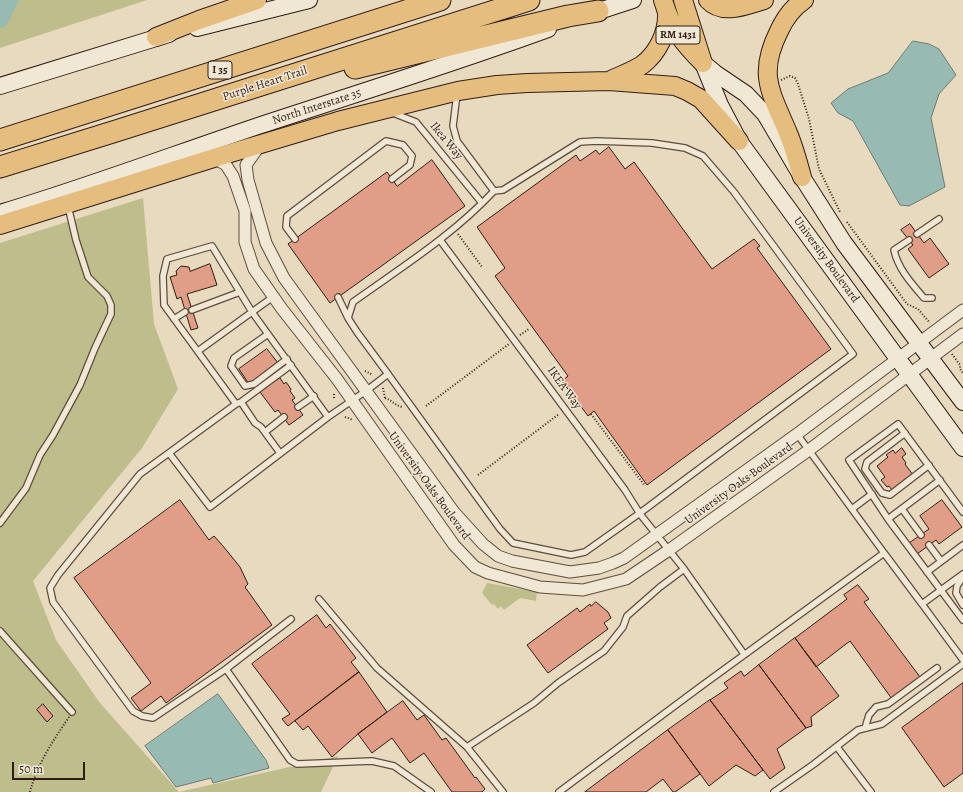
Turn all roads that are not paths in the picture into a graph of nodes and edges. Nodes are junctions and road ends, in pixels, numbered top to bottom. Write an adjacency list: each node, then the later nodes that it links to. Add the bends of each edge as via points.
1 (257, 0): 12 (main road)
2 (309, 0): 12 (main road)
3 (440, 0): 19 (highway, I 35)
4 (529, 0): 18 (highway, Purple Heart Trail / I 35)
5 (633, 0): 11 (main road, North Interstate 35)
6 (683, 0): 13 (main road, University Boulevard / RM 1431)
7 (708, 0): 8 (main road, via 727,9)
8 (764, 0)
9 (804, 0): 24 (main road, via 791,11 777,34 768,57 770,91 791,141)
10 (665, 6): 13 (main road, University Boulevard / RM 1431, via 677,34); 14 (main road, via 666,30 651,57 638,67)
11 (598, 11): 18 (highway, via 568,16 315,79 164,127); 29 (main road, North Interstate 35, via 481,54)
12 (156, 37): 15 (main road)
13 (703, 63): 20 (main road, University Boulevard, via 720,105); 24 (main road, University Boulevard, via 746,94 765,114)
14 (609, 81): 16 (main road, via 527,83); 20 (main road, via 665,84 682,88 701,100)
15 (4, 85)
16 (458, 91): 17 (main road); 26 (lane, via 453,126 457,141)
17 (382, 110): 21 (main road); 28 (lane, Ikea Way, via 416,122)
18 (116, 132): 23 (highway, Purple Heart Trail / I 35)
19 (0, 140)
20 (739, 141): 52 (main road, University Boulevard)
21 (260, 145): 22 (main road); 56 (street, University Oaks Boulevard, via 246,165 266,244 284,278)
22 (214, 158): 27 (main road); 37 (street, University Oaks Boulevard, via 226,165 233,176 245,211 246,242 254,269)
23 (0, 167)
24 (802, 177): 48 (main road, University Boulevard, via 844,243)
25 (392, 179): 33 (lane, via 410,165 412,156 403,145 386,141 287,216 286,227)
26 (494, 191): 28 (lane); 77 (lane, via 503,190 580,142 652,143 685,148 703,156 734,192 853,354)
27 (68, 204): 31 (main road); 79 (lane, via 88,277 107,296 111,314 80,386 40,455 26,488)
28 (482, 204): 34 (lane)
29 (0, 213)
30 (939, 219): 32 (lane)
31 (0, 225)
32 (917, 234)
33 (295, 239)
34 (440, 240): 44 (lane, via 352,302); 77 (lane, IKEA Way)
35 (909, 240): 39 (lane, via 894,250 896,258 924,298)
36 (240, 292): 40 (lane); 43 (lane); 45 (lane, via 212,246 168,259 163,276 164,305)
37 (273, 296): 43 (lane); 58 (street, University Oaks Boulevard)
38 (338, 297): 44 (lane)
39 (932, 298)
40 (192, 310)
41 (963, 310): 48 (street, University Oaks Boulevard)
42 (185, 312): 45 (lane)
43 (252, 312): 46 (lane); 49 (lane)
44 (348, 318): 54 (lane)
45 (174, 319): 49 (lane)
46 (268, 334): 51 (lane); 51 (lane, via 234,358 231,366 245,386 254,384)
47 (963, 334): 50 (street, University Oaks Boulevard)
48 (919, 343): 50 (main road, University Boulevard); 52 (street, University Oaks Boulevard)
49 (198, 352): 60 (lane)
50 (930, 358): 55 (street, University Oaks Boulevard); 59 (main road, University Boulevard)
51 (287, 359): 53 (lane)
52 (898, 359): 55 (main road, University Boulevard); 66 (street, University Oaks Boulevard)
53 (291, 365): 57 (lane); 60 (lane)
54 (388, 374): 56 (lane); 77 (lane, via 500,529 513,543 571,555 585,552)
55 (910, 375): 67 (main road, University Boulevard); 68 (street, University Oaks Boulevard)
56 (366, 391): 58 (lane); 80 (street, University Oaks Boulevard, via 454,512 483,544 498,556 570,572 599,568 613,563)
57 (314, 396): 61 (lane); 62 (lane)
58 (352, 400): 62 (lane); 84 (street, University Oaks Boulevard, via 454,545 475,566 488,573 540,587 583,590 626,579)
59 (963, 402)
60 (238, 403): 64 (lane); 69 (lane)
61 (298, 407)
62 (328, 416): 70 (lane)
63 (284, 417): 64 (lane)
64 (264, 432): 70 (lane)
65 (905, 433): 71 (lane); 71 (lane, via 867,462 865,469 882,494 890,495); 73 (lane, via 898,424 849,460)
66 (797, 434): 68 (lane); 80 (street, University Oaks Boulevard)
67 (963, 448)
68 (809, 450): 75 (lane); 84 (street, University Oaks Boulevard)
69 (169, 453): 70 (lane, via 210,507); 102 (lane, via 140,474 58,575 50,588 53,602 133,711 142,716 153,718)
70 (280, 453)
71 (929, 465): 72 (lane)
72 (940, 480): 74 (lane); 76 (lane)
73 (872, 494): 75 (lane); 78 (lane)
74 (902, 508): 78 (lane); 81 (lane)
75 (852, 509): 85 (lane)
76 (963, 512)
77 (640, 513): 80 (lane, IKEA Way)
78 (888, 518): 88 (lane)
79 (0, 523)
80 (658, 534): 84 (lane, IKEA Way)
81 (921, 535)
82 (929, 545): 86 (lane)
83 (963, 545): 86 (lane)
84 (670, 550): 87 (lane, IKEA Way)
85 (884, 553): 93 (lane); 98 (lane)
86 (941, 561): 88 (lane)
87 (684, 569): 98 (lane, IKEA Way); 105 (lane, via 627,616 623,627 604,651 534,703)
88 (927, 572): 91 (lane)
89 (963, 574): 91 (lane)
90 (963, 577): 94 (lane, via 956,593)
91 (940, 590): 93 (lane); 96 (lane)
92 (319, 599): 105 (lane, via 377,668)
93 (922, 604): 99 (lane)
94 (963, 605)
95 (291, 619): 102 (lane)
96 (963, 620)
97 (0, 631): 103 (lane)
98 (744, 654): 109 (lane)
99 (963, 660)
100 (963, 664): 104 (lane, via 882,724)
101 (937, 668): 104 (lane, via 888,704 876,707 869,715)
102 (226, 669): 107 (lane, via 290,760 297,764 372,761 394,766)
103 (72, 712)
104 (865, 728): 106 (lane, via 858,730)
105 (467, 747): 108 (lane)
106 (837, 747): 110 (lane); 111 (lane)
107 (431, 792)
108 (503, 792)
109 (559, 792)
110 (774, 792)
111 (871, 792)

